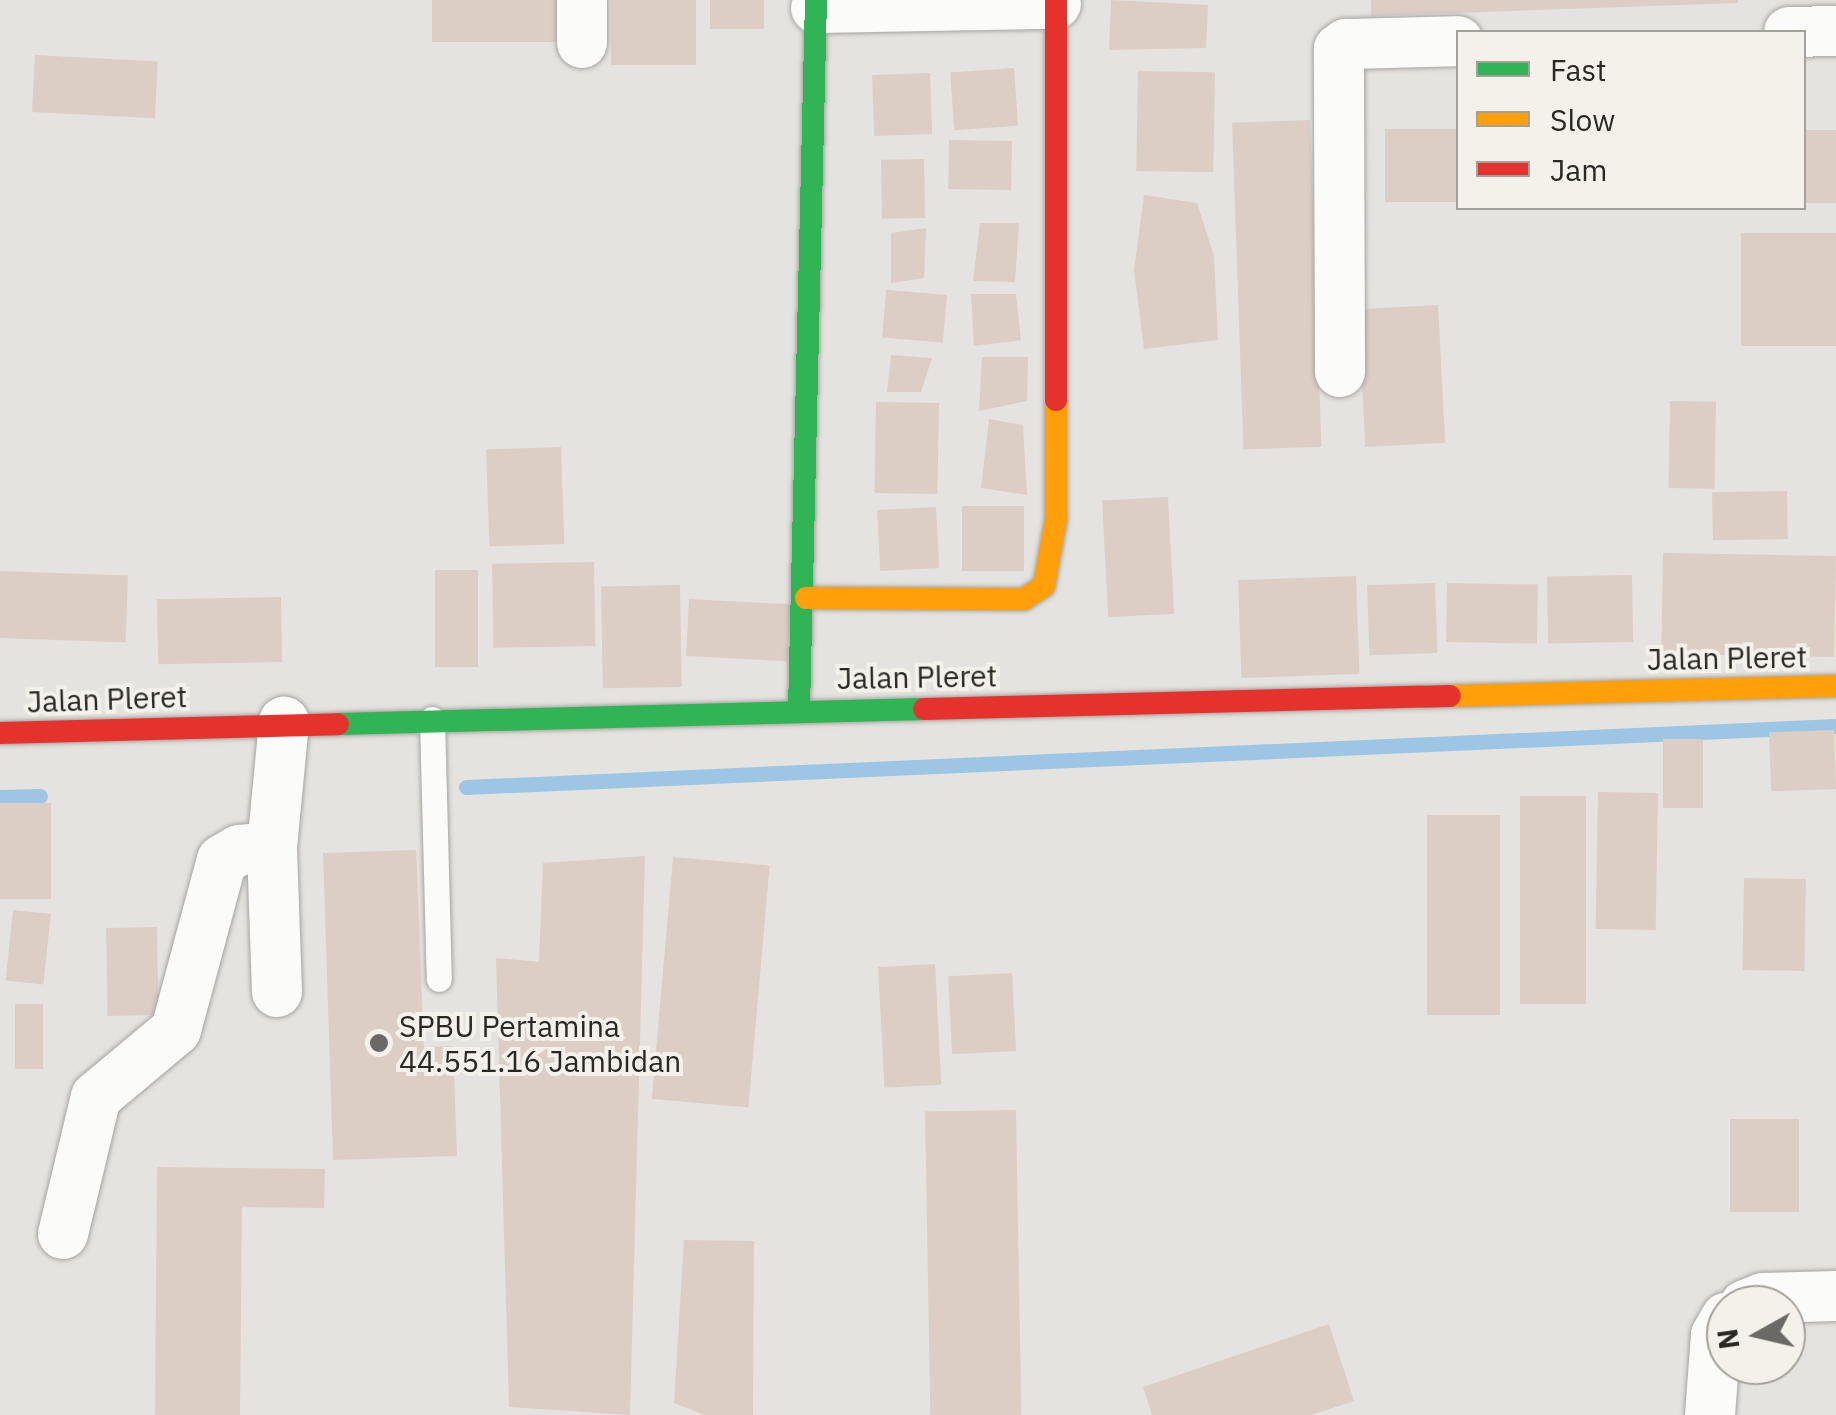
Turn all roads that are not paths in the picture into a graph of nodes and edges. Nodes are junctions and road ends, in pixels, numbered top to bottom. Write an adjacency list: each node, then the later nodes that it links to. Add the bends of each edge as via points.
1 (1056, 2): 2 (street); 7 (main road, via 1056,520 1044,586 1024,599)
2 (816, 4): 7 (main road)
3 (1836, 31): 4 (street)
4 (1806, 32)
5 (1456, 41): 6 (street, via 1346,44 1339,50)
6 (1340, 372)
7 (806, 598): 9 (main road)
8 (1836, 686): 9 (main road, Jalan Pleret)
9 (799, 710): 10 (main road, Jalan Pleret)
10 (432, 718): 11 (main road, Jalan Pleret); 14 (lane)
11 (284, 722): 12 (main road, Jalan Pleret); 13 (street)
12 (0, 733)
13 (272, 847): 15 (street); 16 (street, via 239,850 222,860 176,1030 96,1097)
14 (439, 979)
15 (278, 992)
16 (64, 1234)
17 (1836, 1296): 18 (street)
18 (1806, 1297)
19 (1712, 1385): 20 (street)
20 (1710, 1415)

